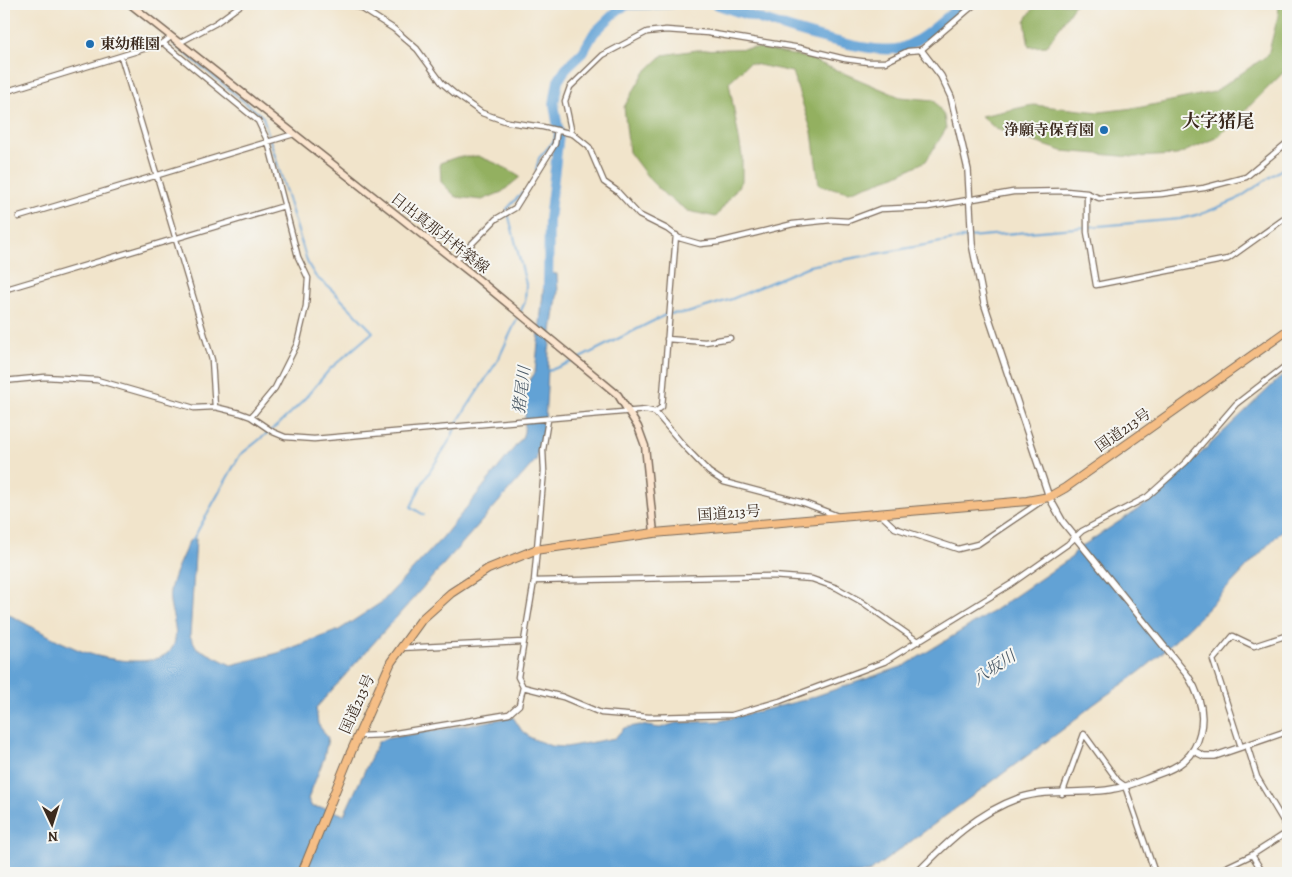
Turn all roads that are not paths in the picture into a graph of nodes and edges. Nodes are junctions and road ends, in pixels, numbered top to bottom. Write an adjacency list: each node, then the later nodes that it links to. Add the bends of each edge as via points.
1 (130, 4): 5 (main road, 日出真那井杵築線)
2 (242, 4): 7 (street)
3 (350, 4): 11 (street, via 394,29 417,49 442,83 482,113 508,122)
4 (974, 4): 8 (street)
5 (171, 37): 6 (street); 7 (main road, 日出真那井杵築線)
6 (163, 43): 9 (street); 14 (street, via 256,117)
7 (179, 43): 12 (main road, 日出真那井杵築線)
8 (921, 50): 13 (street, via 908,51 885,62 868,62 708,33 647,32 603,54 570,87 565,101); 18 (street, via 951,97 964,143)
9 (121, 56): 10 (street); 16 (street)
10 (4, 92)
11 (557, 130): 13 (street); 24 (street, via 555,144 515,208 496,218)
12 (294, 134): 14 (street); 24 (main road, 日出真那井杵築線)
13 (572, 134): 22 (street, via 589,147 604,182 639,215)
14 (268, 142): 16 (street); 19 (street)
15 (1288, 142): 17 (street, via 1258,169 1234,181 1162,194 1099,198)
16 (158, 175): 20 (street); 23 (street)
17 (1087, 193): 18 (street, via 1013,192); 21 (street, via 1087,232 1096,285 1228,259)
18 (968, 200): 22 (street, via 928,207 880,209 848,220 793,224 709,244); 36 (street, via 972,244 984,303)
19 (284, 206): 23 (street); 34 (street, via 298,257 308,278 306,306 299,339 291,356 275,388)
20 (19, 216)
21 (1288, 216)
22 (676, 235): 28 (street)
23 (176, 237): 25 (street); 31 (street, via 212,360)
24 (455, 261): 32 (main road, 日出真那井杵築線, via 618,395)
25 (10, 288)
26 (1288, 330): 36 (highway, 国道213号)
27 (730, 338): 28 (street, via 705,342)
28 (667, 339): 33 (street, via 662,408)
29 (1288, 364): 40 (street, via 1236,404 1163,484)
30 (4, 381): 31 (street, via 45,377 97,380 194,408)
31 (215, 407): 34 (street)
32 (630, 412): 33 (street); 35 (street); 39 (main road, 日出真那井杵築線, via 645,446)
33 (655, 412): 38 (street, via 709,472 724,482 804,503)
34 (251, 417): 35 (street, via 285,437 314,439)
35 (548, 420): 41 (street)
36 (1048, 497): 37 (highway, 国道213号); 37 (street, via 978,544 958,549 895,528); 40 (street)
37 (880, 514): 38 (highway, 国道213号)
38 (843, 518): 39 (highway, 国道213号)
39 (654, 533): 41 (highway, 国道213号)
40 (1076, 536): 45 (street, via 1011,584); 51 (street, via 1188,676 1200,699 1201,729)
41 (535, 550): 42 (street); 46 (highway, 国道213号, via 488,569 457,588 422,619)
42 (534, 581): 44 (street); 45 (street, via 772,576 812,579 862,602)
43 (1288, 635): 50 (street, via 1254,646 1233,636 1214,660)
44 (522, 642): 46 (street); 47 (street, via 518,677)
45 (919, 642): 47 (street, via 875,665 780,701 732,715 648,717 601,714 563,697)
46 (400, 648): 49 (highway, 国道213号, via 380,683)
47 (523, 687): 49 (street, via 520,705 509,714)
48 (1288, 731): 50 (street)
49 (358, 736): 56 (highway, 国道213号)
50 (1244, 746): 51 (street, via 1214,756); 54 (street, via 1257,777)
51 (1194, 751): 52 (street, via 1176,768)
52 (1125, 786): 53 (street); 53 (street, via 1084,734); 58 (street)
53 (1062, 794): 57 (street, via 1020,798 981,816 955,834)
54 (1288, 831): 55 (street)
55 (1252, 855): 59 (street); 60 (street)
56 (302, 873)
57 (916, 873)
58 (1155, 873)
59 (1214, 873)
60 (1264, 873)

